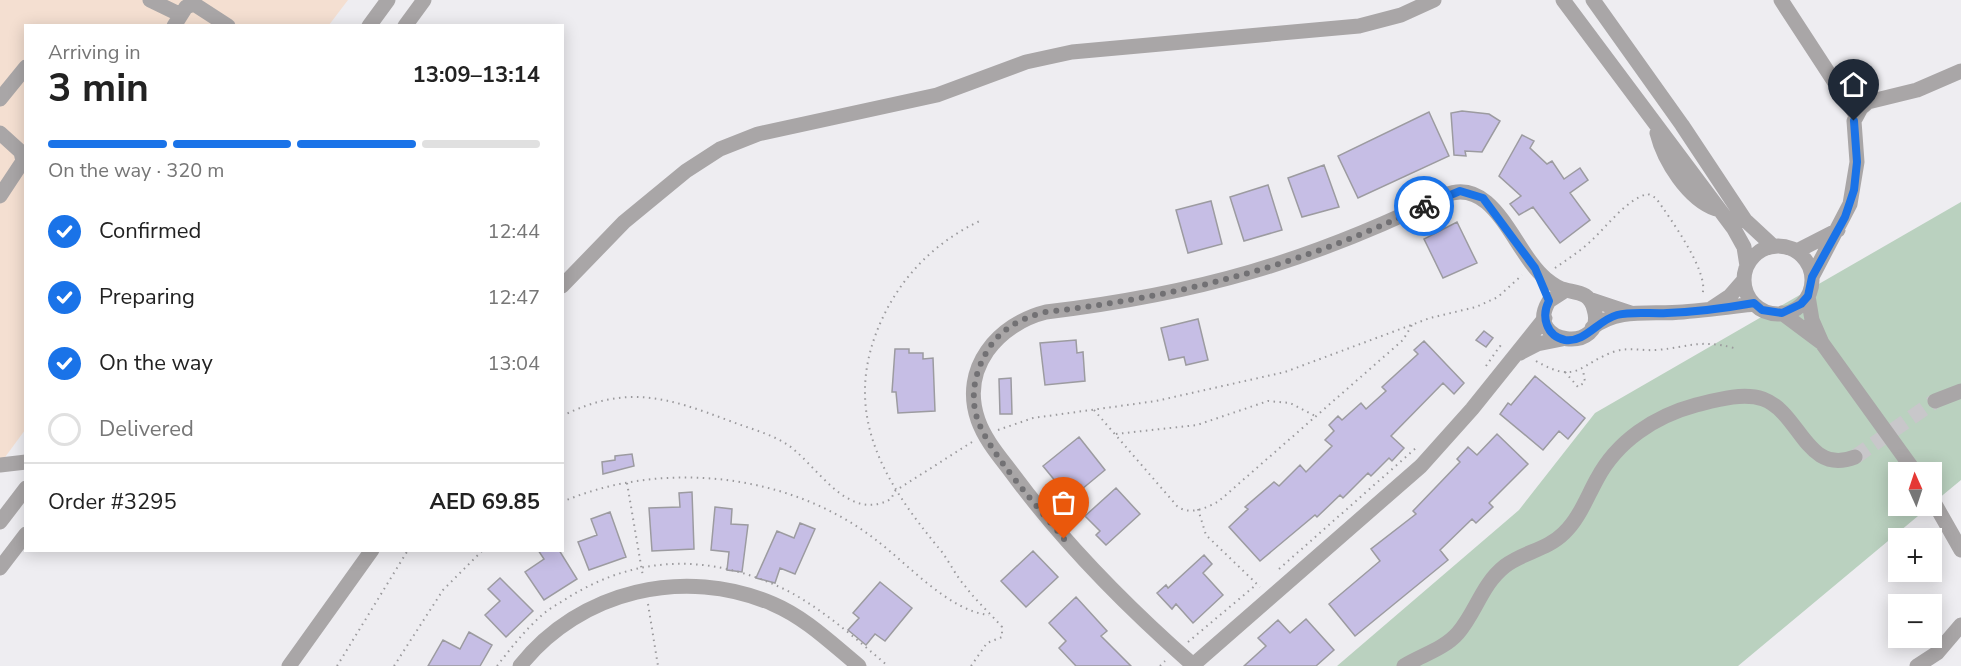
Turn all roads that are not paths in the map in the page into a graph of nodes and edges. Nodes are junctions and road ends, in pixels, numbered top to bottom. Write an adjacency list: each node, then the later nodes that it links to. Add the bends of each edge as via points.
1 (150, 0): 8 (street)
2 (388, 0): 10 (street)
3 (424, 0): 11 (street)
4 (1434, 0): 24 (street, via 1401,15 1359,26 1049,56 937,95 758,134 720,149 686,171 624,222)
5 (1563, 0): 22 (street, via 1739,238)
6 (1593, 0): 19 (street, via 1745,220)
7 (1780, 0): 15 (street)
8 (177, 20): 9 (street, via 190,5 198,5)
9 (225, 24)
10 (370, 24)
11 (406, 24)
12 (24, 69): 14 (street)
13 (1961, 71): 15 (street, via 1917,90 1869,102)
14 (0, 99)
15 (1856, 115): 18 (street, via 1855,183)
16 (0, 133): 17 (street, via 21,152 23,161)
17 (0, 196)
18 (1838, 230): 20 (street); 23 (street)
19 (1773, 246): 20 (street); 22 (street, via 1761,250)
20 (1797, 251): 23 (street, via 1810,267)
21 (1540, 269): 25 (street); 28 (street); 57 (street, via 1489,204 1476,194 1460,191 1342,243 1259,272 1173,293 1029,316 1000,334 980,363 974,391 974,406 984,434 1064,539)
22 (1745, 273): 29 (street, via 1745,289); 30 (street, via 1730,296)
23 (1812, 277): 26 (street)
24 (564, 284)
25 (1566, 290): 27 (street); 28 (street)
26 (1808, 296): 32 (street); 36 (street, via 1812,320)
27 (1589, 299): 31 (street); 34 (street, via 1595,313)
28 (1549, 301): 33 (street)
29 (1754, 303): 30 (street); 32 (street, via 1762,310)
30 (1712, 308): 31 (street)
31 (1631, 313): 34 (street, via 1606,319)
32 (1782, 313): 36 (street)
33 (1545, 318): 35 (street, via 1548,329); 37 (street)
34 (1592, 328): 35 (street, via 1582,338)
35 (1562, 339): 37 (street, via 1537,344)
36 (1822, 343): 42 (street)
37 (1518, 354): 57 (street, via 1421,466)
38 (1961, 391): 39 (street)
39 (1935, 401)
40 (1855, 457): 58 (street, via 1842,462 1818,455 1774,405 1752,397 1703,403 1662,417 1626,442 1611,458 1563,534 1504,566 1456,635)
41 (24, 462): 43 (street)
42 (1908, 462)
43 (0, 465)
44 (24, 491): 46 (street)
45 (1942, 516): 48 (street)
46 (0, 522)
47 (24, 537): 50 (street)
48 (1961, 550)
49 (371, 552): 54 (street)
50 (0, 568)
51 (1961, 625): 53 (street)
52 (1961, 645): 53 (street)
53 (1937, 653): 59 (street)
54 (289, 666)
55 (520, 666): 56 (street, via 548,636 602,603 647,598 689,586 748,594 798,618)
56 (859, 666)
57 (1193, 666)
58 (1404, 666)
59 (1917, 666)

